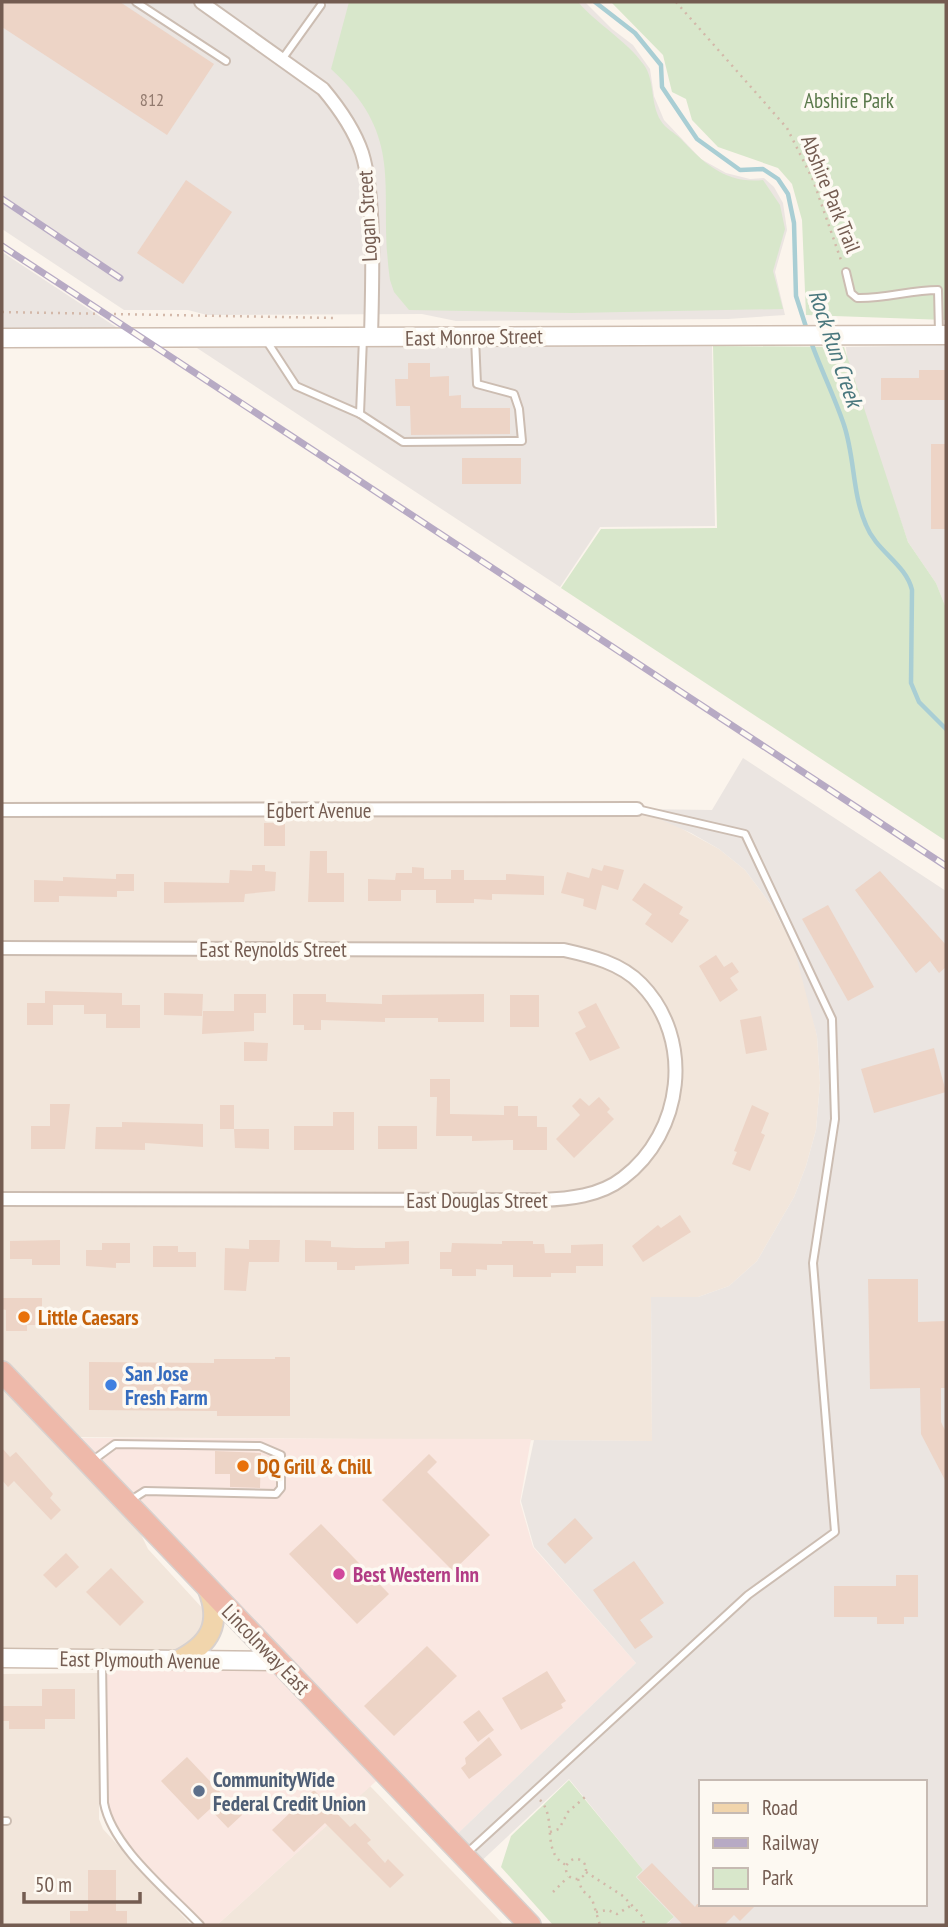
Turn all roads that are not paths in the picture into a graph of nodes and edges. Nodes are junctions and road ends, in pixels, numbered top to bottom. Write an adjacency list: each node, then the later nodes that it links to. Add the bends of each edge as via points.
1 (136, 2): 5 (lane)
2 (201, 2): 4 (street, Logan Street)
3 (321, 5): 4 (lane)
4 (283, 58): 11 (street, Logan Street, via 339,107 362,153 369,195)
5 (226, 61)
6 (846, 272): 7 (lane, via 857,298 938,290)
7 (943, 335): 8 (street, East Monroe Street)
8 (475, 337): 11 (street, East Monroe Street); 12 (lane, via 477,384 514,394 522,441 403,442)
9 (2, 338): 10 (street, East Monroe Street)
10 (265, 338): 11 (street, East Monroe Street); 12 (lane, via 296,386)
11 (367, 338): 12 (lane)
12 (360, 415)
13 (637, 809): 14 (street, Egbert Avenue); 26 (lane, via 745,834 832,1019 835,1119 813,1263 835,1532 748,1595)
14 (2, 810)
15 (2, 948): 16 (street, East Reynolds Street)
16 (545, 949): 17 (street, East Douglas Street, via 581,954 622,969 655,1001 671,1040 676,1083 665,1125 639,1162 605,1189 541,1200)
17 (2, 1199)
18 (2, 1372): 19 (highway, Lincolnway East)
19 (89, 1463): 20 (highway, Lincolnway East); 20 (lane, via 115,1444 260,1446 281,1455 281,1488 276,1494 145,1491)
20 (126, 1503): 21 (highway, Lincolnway East)
21 (208, 1589): 24 (main road, via 213,1603 211,1629 198,1650); 25 (highway, Lincolnway East)
22 (2, 1658): 23 (street, East Plymouth Avenue)
23 (102, 1659): 24 (street, East Plymouth Avenue); 27 (lane, via 107,1821)
24 (178, 1660): 25 (street, East Plymouth Avenue)
25 (277, 1661): 26 (highway, Lincolnway East)
26 (464, 1856): 28 (highway, Lincolnway East)
27 (200, 1925)
28 (530, 1925)

